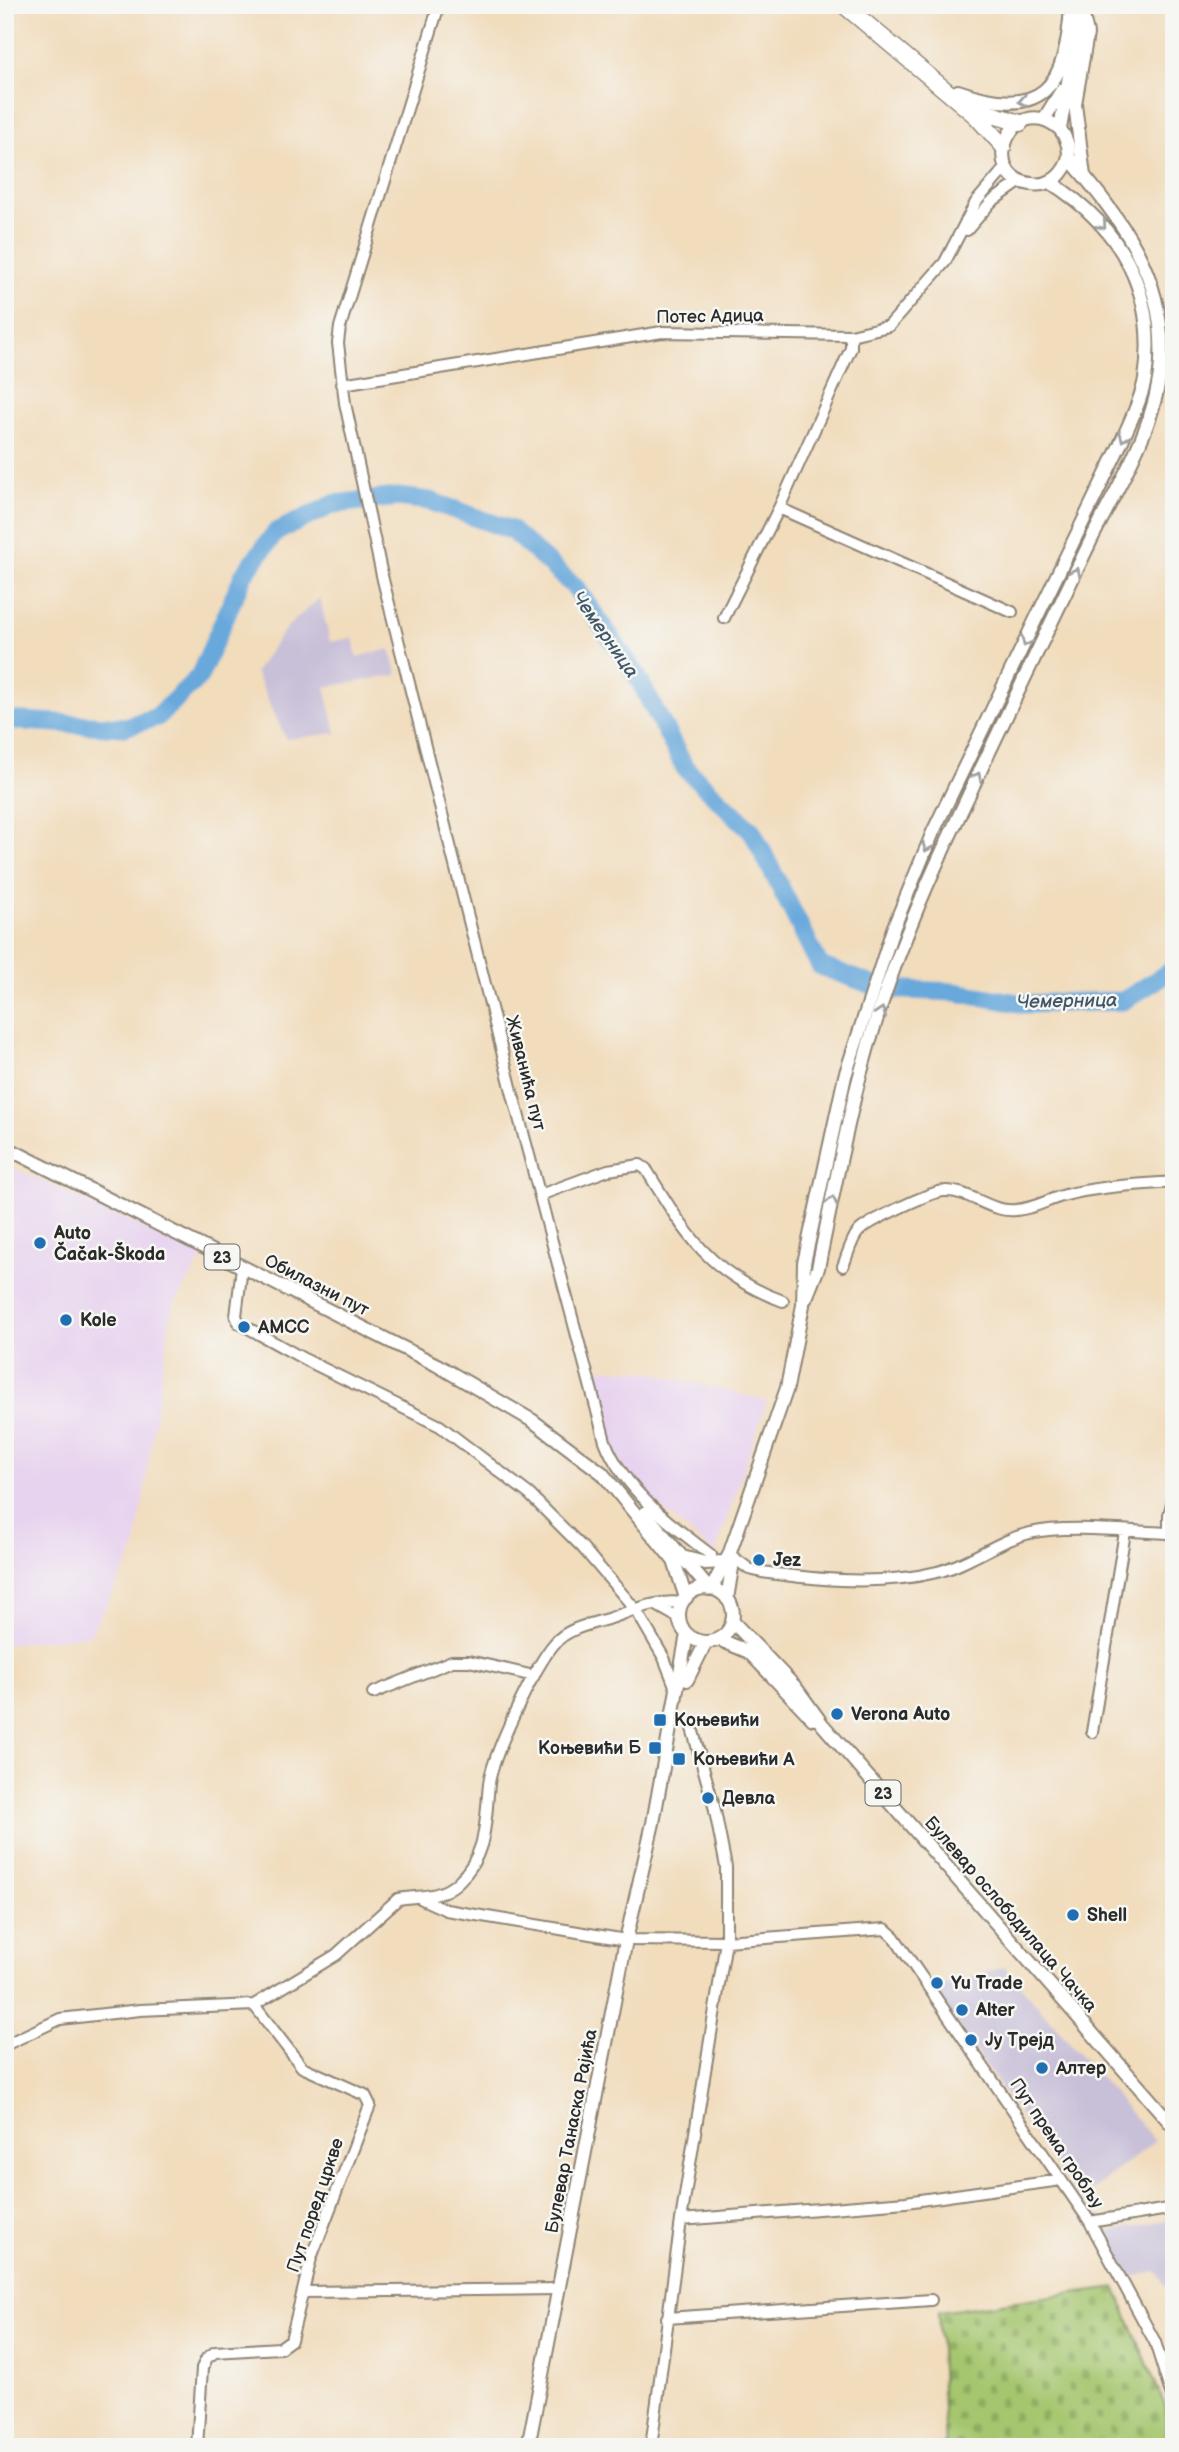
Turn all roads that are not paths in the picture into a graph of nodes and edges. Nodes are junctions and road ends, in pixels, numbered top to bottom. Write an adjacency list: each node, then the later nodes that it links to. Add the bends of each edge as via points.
1 (439, 5): 19 (street, via 340,327)
2 (844, 5): 11 (highway, via 975,115)
3 (857, 5): 7 (highway)
4 (1071, 5): 7 (main road, one-way to 7, via 1070,35 1055,81 1034,100 1007,103)
5 (1081, 5): 6 (main road); 14 (main road, via 1087,34 1075,104)
6 (1067, 77): 8 (main road); 10 (main road)
7 (958, 91): 9 (highway, via 984,112)
8 (1044, 119): 9 (main road); 10 (main road)
9 (1020, 123): 11 (main road)
10 (1060, 129): 12 (main road, via 1068,142)
11 (1003, 146): 13 (main road)
12 (1069, 158): 14 (main road); 16 (main road)
13 (1006, 167): 15 (main road); 17 (street, via 976,202)
14 (1084, 176): 29 (main road, one-way to 14, via 818,1268 860,1077 908,929 1134,452 1159,383 1161,335 1147,274 1119,218)
15 (1021, 181): 16 (main road, via 1035,185); 17 (street, via 991,202)
16 (1050, 182): 29 (main road, one-way to 29, via 1081,201 1127,258 1147,326 1145,381 1121,445 933,832 893,929 845,1076 804,1263)
17 (960, 238): 18 (street, Потес Адица, via 926,286 889,326)
18 (851, 335): 19 (street, Потес Адица, via 662,332); 20 (street, via 851,348)
19 (342, 384): 25 (street, Живанића пут, via 379,558)
20 (779, 509): 21 (street); 22 (street)
21 (1012, 612)
22 (724, 618)
23 (5, 1147): 27 (main road, Обилазни пут / 23)
24 (1174, 1182): 26 (street, via 1097,1189 1012,1210 994,1209 945,1191 922,1196 858,1232)
25 (540, 1195): 28 (street, via 608,1170 640,1165 689,1238 731,1275); 30 (street, Живанића пут)
26 (843, 1266)
27 (242, 1267): 30 (main road, Обилазни пут / 23, via 496,1398); 41 (street, via 236,1316 240,1324 440,1426 550,1512)
28 (783, 1301)
29 (803, 1305): 35 (main road, via 787,1388)
30 (611, 1473): 34 (street, Живанића пут); 36 (main road, 23); 39 (main road, 23, via 674,1560)
31 (1174, 1496): 33 (street)
32 (1125, 1532): 33 (street); 35 (street, via 1032,1532 937,1572 870,1581 762,1572); 51 (street)
33 (1171, 1533)
34 (712, 1555)
35 (727, 1557): 36 (main road, via 705,1563); 37 (main road); 38 (main road, via 732,1568)
36 (685, 1558): 37 (main road, 23)
37 (710, 1589): 38 (main road, 23); 39 (main road, via 698,1590)
38 (727, 1599): 43 (main road)
39 (684, 1601): 40 (street); 42 (main road, 23)
40 (658, 1606): 41 (street); 42 (street)
41 (636, 1610): 46 (street, via 569,1631 554,1644); 48 (street)
42 (679, 1618): 44 (main road)
43 (732, 1621): 45 (main road, via 728,1630); 50 (main road, Булевар ослободилаца Чачка / 23, via 796,1688)
44 (687, 1634): 45 (main road, 23); 48 (main road)
45 (712, 1641): 48 (main road, via 689,1671); 50 (main road, Булевар ослободилаца Чачка / 23, via 749,1652)
46 (534, 1676): 47 (street, via 452,1661); 52 (street, via 492,1770 484,1842 460,1881)
47 (373, 1693)
48 (680, 1693): 53 (main road, Булевар Танаска Рајића, via 660,1809)
49 (690, 1721): 54 (street, via 726,1867)
50 (822, 1724): 57 (main road, Булевар ослободилаца Чачка / 23)
51 (1092, 1732)
52 (422, 1899): 53 (street, via 446,1910); 55 (street, via 398,1899 336,1955)
53 (626, 1940): 54 (street); 62 (main road, Булевар Танаска Рајића)
54 (726, 1941): 58 (street, Пут према гробљу, via 886,1929); 60 (street)
55 (254, 2005): 56 (street, via 60,2019); 63 (street, Пут поред цркве, via 302,2067 369,2100 311,2258)
56 (5, 2045)
57 (1174, 2127)
58 (1060, 2180): 60 (street, via 906,2202); 61 (street, Пут према гробљу)
59 (1174, 2208): 61 (street)
60 (681, 2220): 65 (street)
61 (1090, 2222): 66 (street, Пут према гробљу, via 1155,2342)
62 (559, 2290): 63 (street); 68 (main road, Булевар Танаска Рајића)
63 (304, 2292): 67 (street, Пут поред цркве, via 288,2345 215,2352 207,2358 202,2368)
64 (931, 2300): 65 (street)
65 (667, 2318): 69 (street)
66 (1174, 2403)
67 (197, 2447)
68 (528, 2447)
69 (651, 2447)

